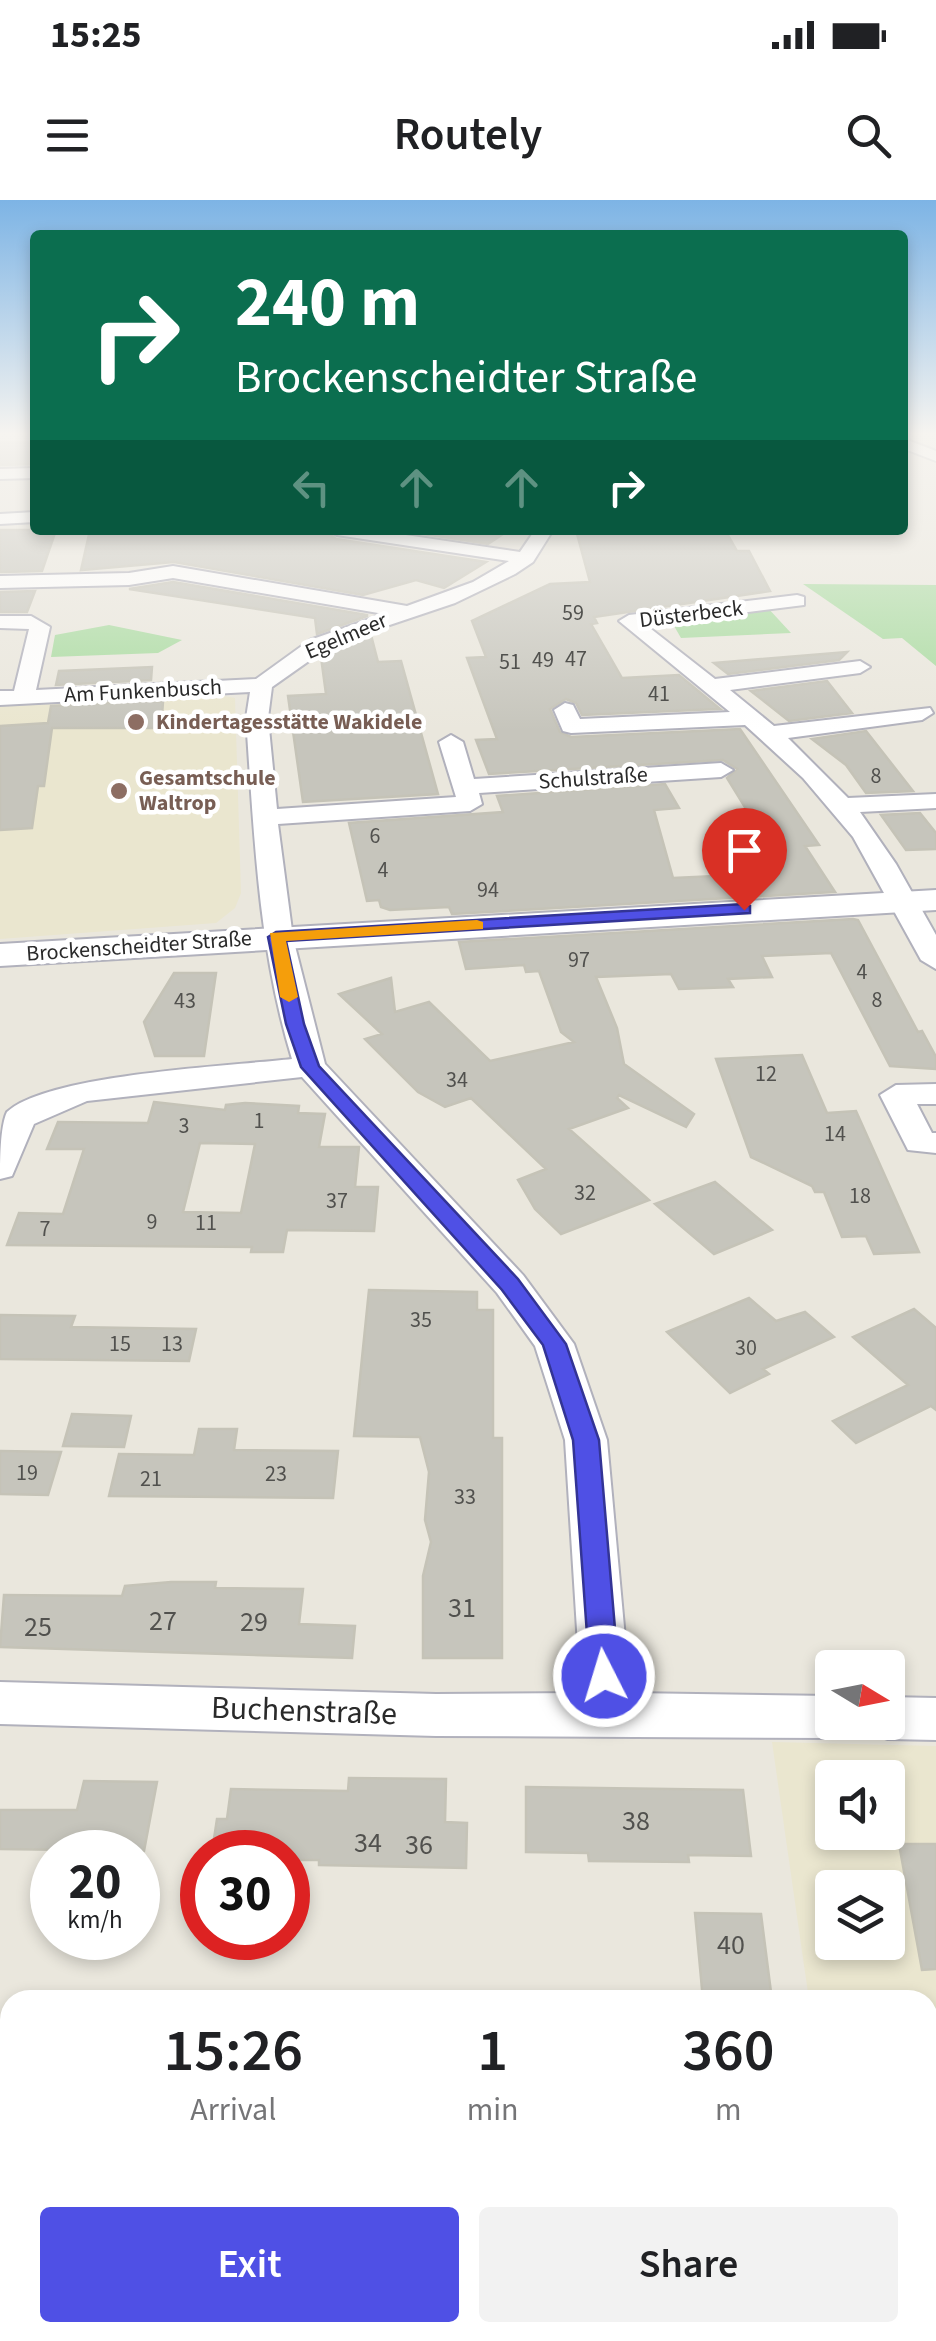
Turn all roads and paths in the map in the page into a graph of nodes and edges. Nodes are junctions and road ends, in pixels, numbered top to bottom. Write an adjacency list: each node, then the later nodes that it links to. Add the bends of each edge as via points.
1 (373, 535): 3 (street)
2 (541, 535): 3 (street, Egelmeer)
3 (527, 558): 6 (street, Egelmeer, via 486,583)
4 (0, 582): 6 (street, via 173,572)
5 (797, 601): 10 (street, Düsterbeck, via 629,621)
6 (406, 611): 9 (street, Egelmeer, via 323,641)
7 (0, 622): 11 (street, Am Funkenbusch, via 40,627)
8 (860, 666): 10 (street)
9 (262, 685): 11 (street, Am Funkenbusch); 21 (street, via 257,718)
10 (713, 686): 14 (street, Düsterbeck)
11 (11, 697)
12 (565, 710): 14 (street, via 571,726)
13 (922, 714): 15 (street)
14 (749, 718): 15 (street, Düsterbeck)
15 (767, 734): 20 (street, Düsterbeck)
16 (451, 742): 18 (street)
17 (721, 770): 18 (street, Schulstraße)
18 (465, 786): 21 (street, via 470,804)
19 (936, 801): 20 (street)
20 (840, 806): 22 (street, Düsterbeck, via 864,834)
21 (266, 817): 24 (street)
22 (900, 900): 23 (street, Brockenscheidter Straße); 24 (street, Brockenscheidter Straße); 26 (street, Düsterbeck)
23 (936, 900)
24 (276, 937): 25 (street, Brockenscheidter Straße); 27 (street)
25 (0, 954)
26 (936, 960)
27 (310, 1067): 30 (street, via 80,1092 20,1118); 32 (street, via 510,1284 554,1344 586,1440)
28 (936, 1094): 29 (street, via 896,1095 920,1144)
29 (936, 1143)
30 (0, 1169)
31 (0, 1702): 32 (street, Buchenstraße)
32 (607, 1714): 33 (street, Buchenstraße)
33 (815, 1717)
34 (905, 1718): 35 (street)
35 (936, 1719)

